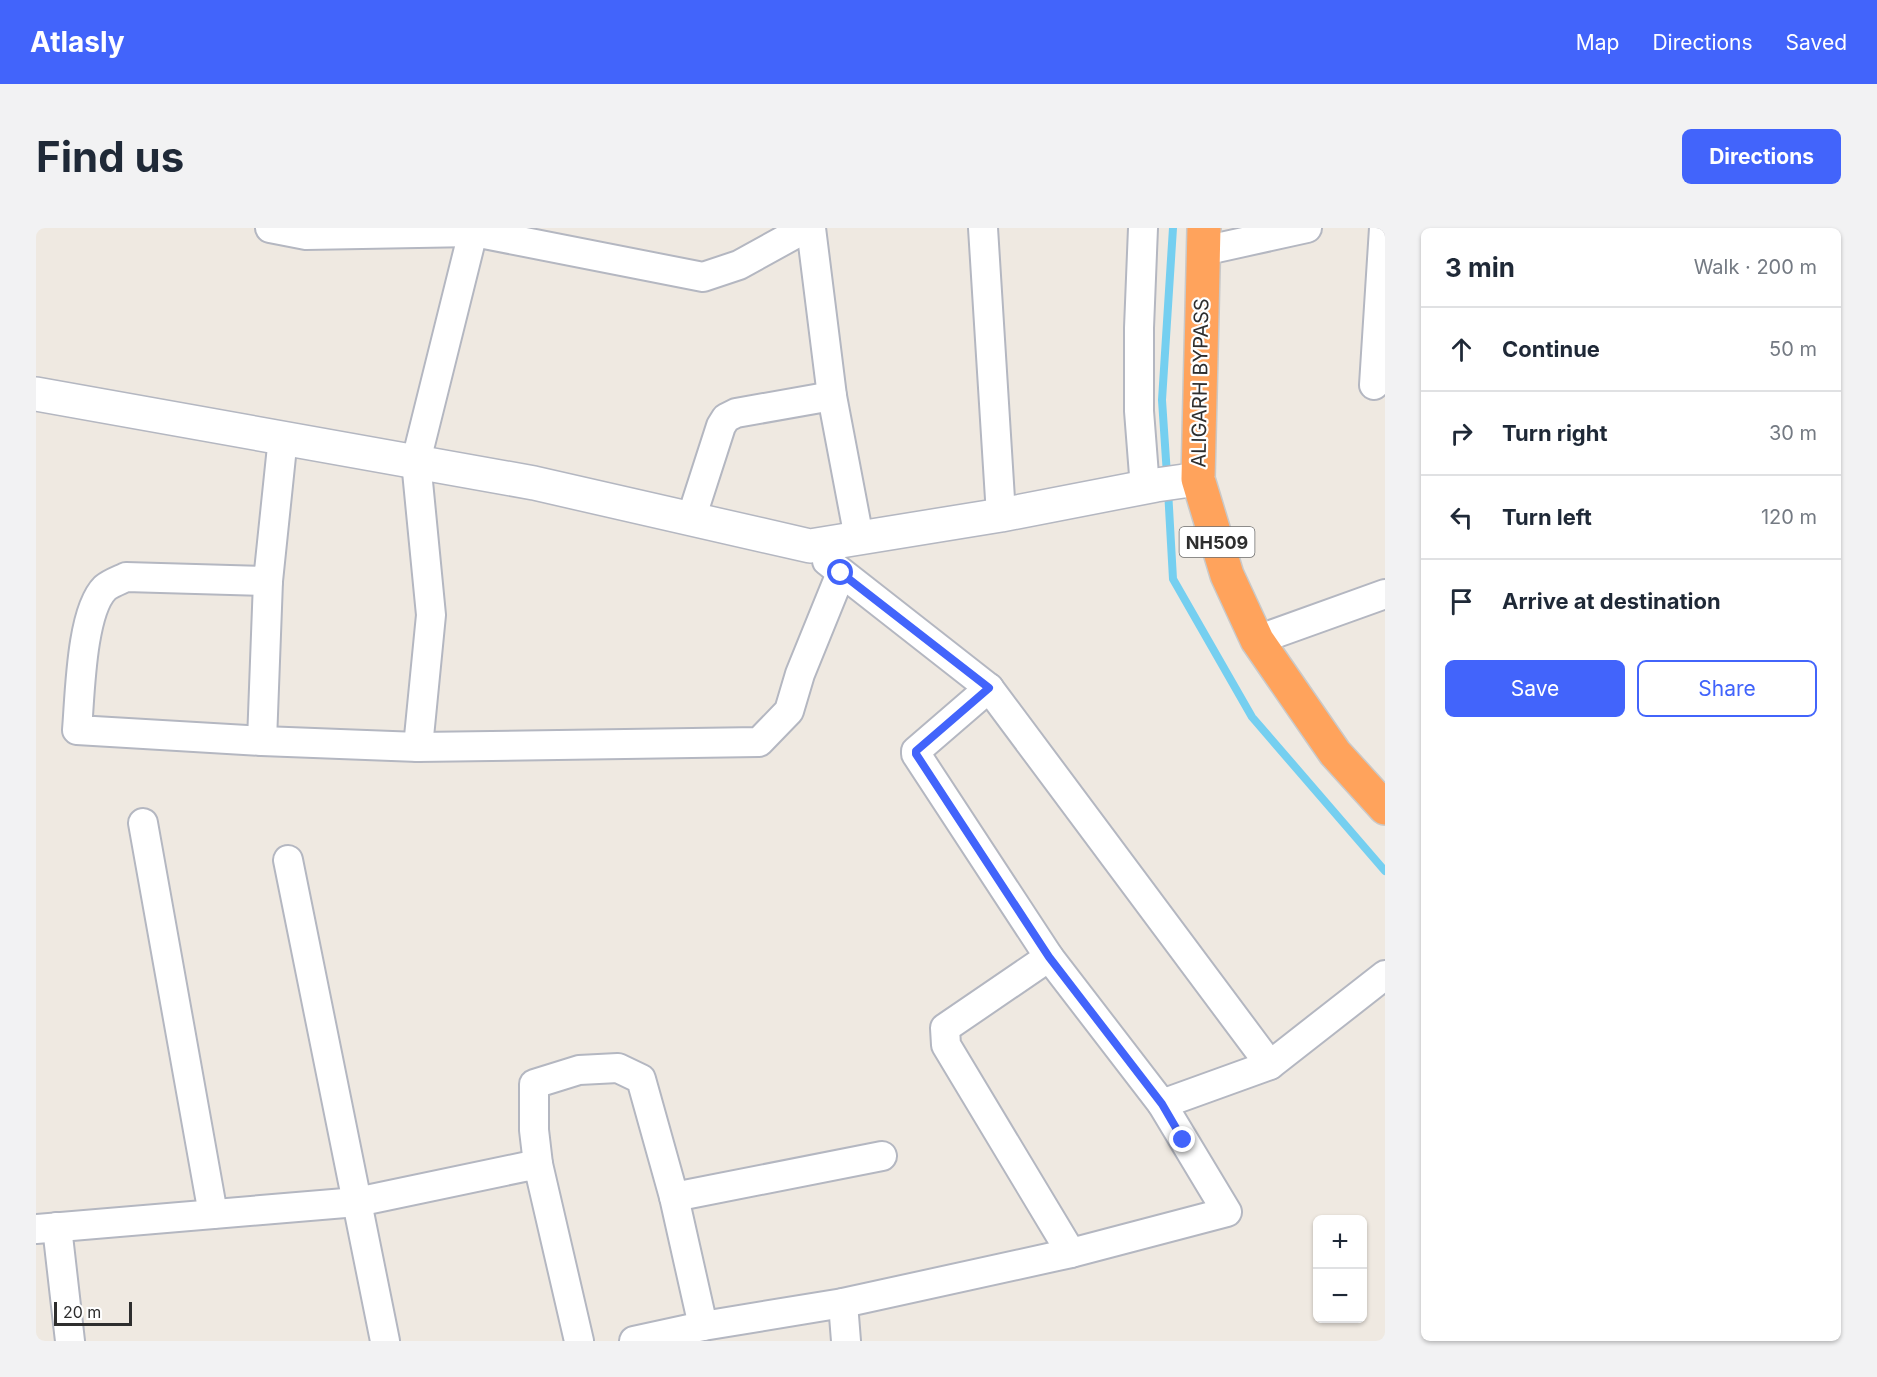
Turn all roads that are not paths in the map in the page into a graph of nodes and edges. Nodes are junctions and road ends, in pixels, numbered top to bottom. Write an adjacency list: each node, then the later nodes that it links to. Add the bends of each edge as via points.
1 (270, 228): 8 (street)
2 (808, 228): 7 (street, via 739,265 703,277); 12 (street)
3 (983, 228): 16 (street)
4 (1143, 228): 15 (street, via 1139,411)
5 (1307, 228): 9 (street)
6 (1384, 228): 10 (street)
7 (474, 230): 8 (street); 14 (street)
8 (307, 231)
9 (1203, 240): 15 (highway, ALIGARH BYPASS / NH509)
10 (1374, 385)
11 (36, 394): 13 (street)
12 (832, 396): 17 (street, via 726,418); 18 (street)
13 (283, 437): 14 (street); 21 (street)
14 (416, 461): 17 (street); 26 (street, via 431,615)
15 (1170, 483): 16 (street); 23 (highway, ALIGARH BYPASS / NH509, via 1227,575)
16 (1001, 515): 18 (street)
17 (692, 519): 19 (street)
18 (859, 538): 19 (street)
19 (810, 546): 20 (street)
20 (841, 573): 24 (street); 26 (street, via 789,711 759,742)
21 (268, 581): 25 (street); 25 (street, via 126,577 106,587 96,601 87,632 77,730)
22 (1385, 594): 23 (street)
23 (1257, 640): 27 (highway, ALIGARH BYPASS / NH509, via 1335,753)
24 (989, 688): 30 (street, via 916,754); 32 (street)
25 (262, 741): 26 (street)
26 (418, 747)
27 (1385, 808)
28 (143, 823): 38 (street)
29 (288, 860): 37 (street)
30 (1049, 957): 33 (street); 40 (street, via 945,1028 946,1045)
31 (1385, 975): 32 (street)
32 (1270, 1065): 33 (street)
33 (1162, 1104): 40 (street, via 1227,1212)
34 (882, 1156): 36 (street)
35 (538, 1164): 36 (street, via 534,1084 579,1070 618,1068 641,1079); 37 (street); 45 (street)
36 (674, 1197): 42 (street)
37 (357, 1202): 38 (street); 44 (street)
38 (213, 1214): 39 (street)
39 (47, 1228): 43 (street)
40 (1071, 1253): 41 (street)
41 (843, 1303): 42 (street); 47 (street)
42 (703, 1326): 46 (street)
43 (70, 1341)
44 (385, 1341)
45 (579, 1341)
46 (634, 1341)
47 (846, 1341)

